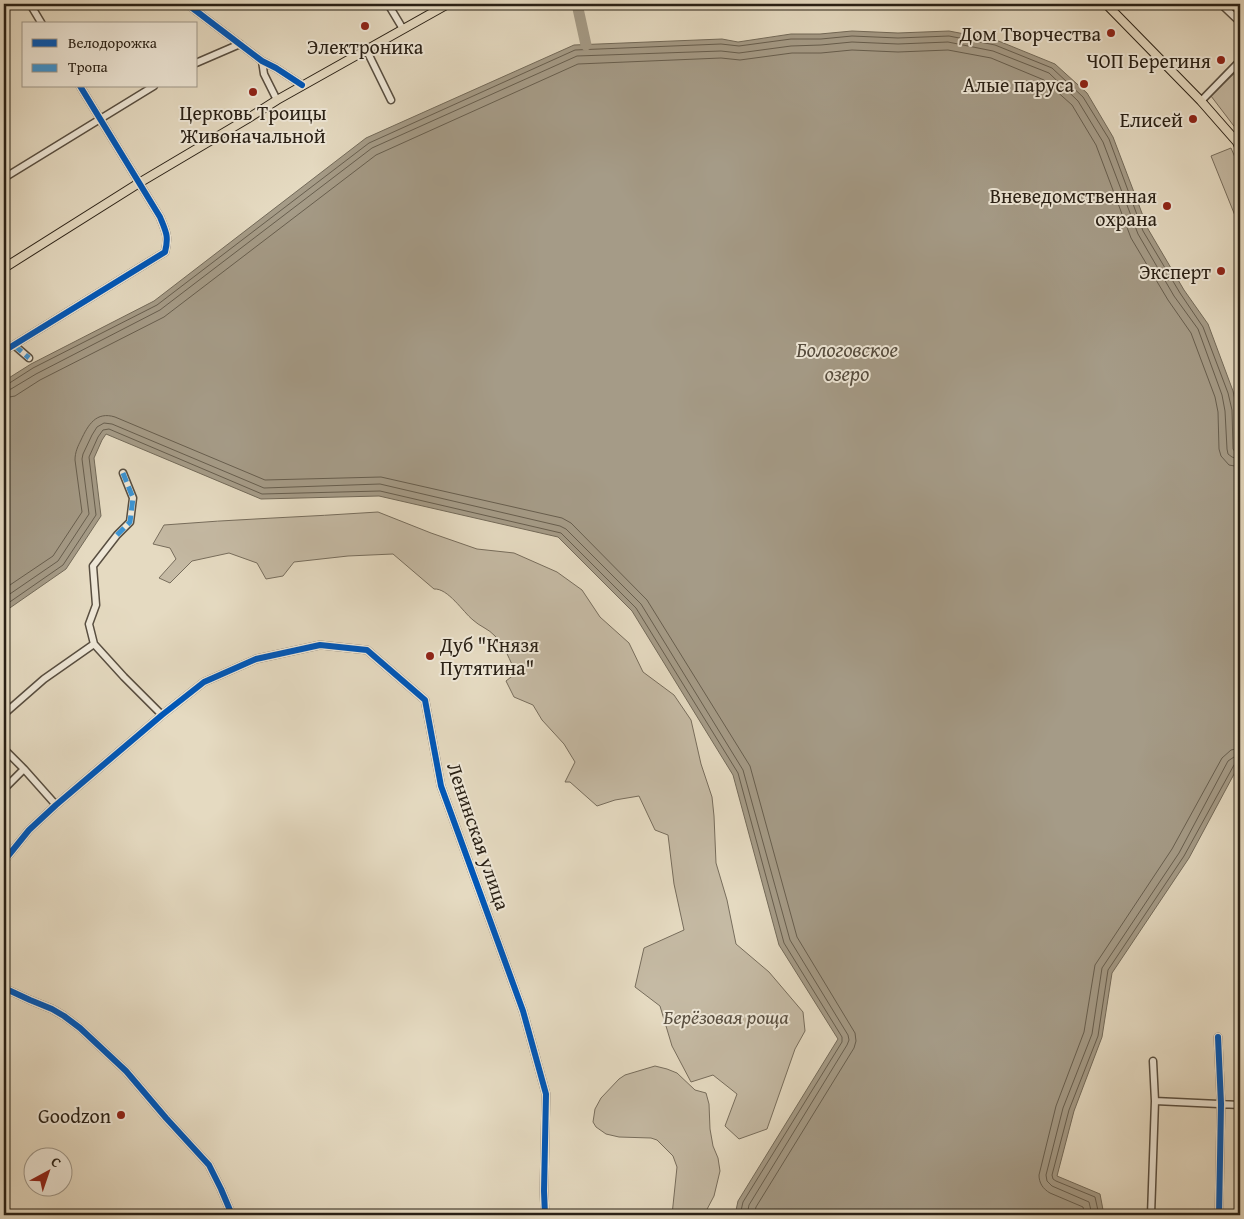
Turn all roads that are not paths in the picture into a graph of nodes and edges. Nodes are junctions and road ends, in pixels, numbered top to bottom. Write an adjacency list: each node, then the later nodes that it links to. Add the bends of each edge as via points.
1 (30, 4): 7 (street)
2 (187, 4): 10 (street)
3 (388, 4): 9 (street)
4 (448, 4): 9 (main road)
5 (1106, 4): 20 (main road)
6 (1221, 4): 8 (street)
7 (41, 22)
8 (1240, 22)
9 (403, 29): 11 (main road)
10 (240, 44): 12 (street); 14 (street)
11 (366, 50): 15 (main road); 19 (street)
12 (262, 61): 15 (street); 18 (street, via 264,74)
13 (1240, 61): 20 (street)
14 (198, 62)
15 (302, 85): 18 (main road)
16 (81, 88): 21 (street)
17 (151, 88): 21 (street)
18 (277, 100): 24 (main road)
19 (392, 100)
20 (1201, 101): 22 (main road)
21 (100, 119): 23 (street); 24 (street)
22 (1239, 144)
23 (4, 178)
24 (139, 183): 25 (main road); 26 (street, via 166,232 165,252)
25 (4, 268)
26 (14, 345): 27 (street); 28 (street)
27 (5, 348)
28 (29, 358)
29 (124, 473): 30 (street, via 133,498 130,522 93,566 96,604 89,624)
30 (94, 644): 31 (street, via 44,679); 32 (street)
31 (4, 714)
32 (162, 715): 36 (street, Ленинская улица); 45 (street, Ленинская улица, via 204,682 242,664 320,645 367,650 425,700 441,786 523,1011 546,1094)
33 (4, 749): 34 (street)
34 (24, 769): 35 (street); 36 (street)
35 (4, 789)
36 (56, 805): 37 (street, Ленинская улица)
37 (4, 861)
38 (4, 988): 44 (street, via 64,1016 126,1071 209,1165)
39 (1218, 1037): 42 (street)
40 (1153, 1060): 41 (street)
41 (1154, 1101): 42 (street); 46 (street)
42 (1221, 1104): 43 (street); 47 (street)
43 (1240, 1105)
44 (232, 1215)
45 (545, 1215)
46 (1151, 1215)
47 (1219, 1215)

